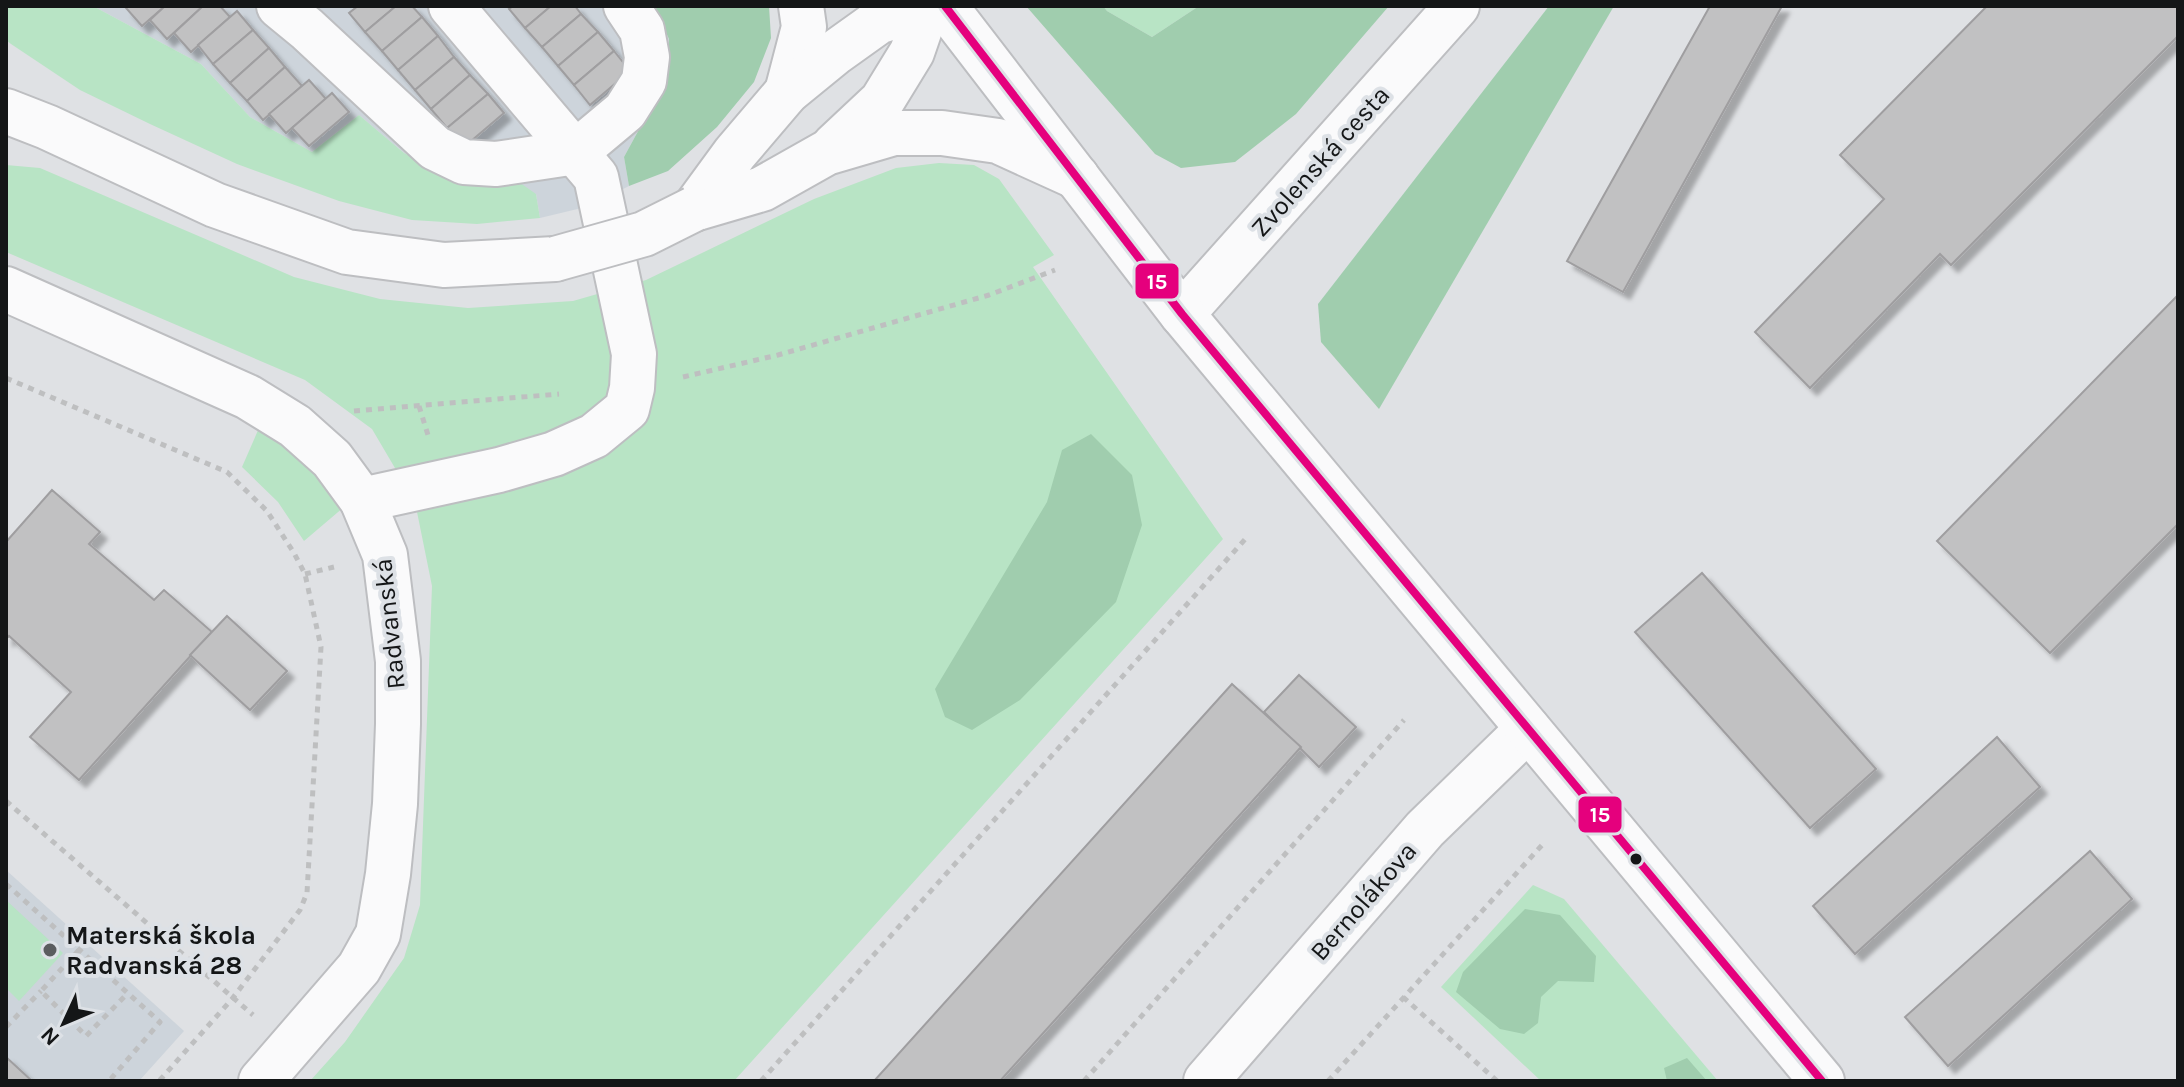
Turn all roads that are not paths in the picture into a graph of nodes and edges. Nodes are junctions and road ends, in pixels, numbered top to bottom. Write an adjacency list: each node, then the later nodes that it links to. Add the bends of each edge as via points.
1 (279, 6): 13 (main road, via 435,148 464,162 496,164)
2 (451, 6): 13 (main road)
3 (626, 6): 13 (main road, via 642,30 644,81 625,111)
4 (801, 6): 10 (main road, via 804,27)
5 (926, 6): 10 (main road, via 878,22)
6 (934, 6): 14 (main road, via 882,101)
7 (945, 6): 15 (main road)
8 (1457, 6): 18 (main road, Zvolenská cesta)
9 (6, 90): 12 (main road)
10 (787, 92): 16 (main road)
11 (6, 111): 12 (main road)
12 (47, 127): 16 (main road, bridge, via 215,205 347,252 444,265 555,259 644,234)
13 (576, 152): 19 (main road, via 596,177 634,354 627,409 594,436 554,454)
14 (826, 153): 15 (main road, via 894,133 942,133 998,141); 16 (main road, via 762,189)
15 (1077, 177): 18 (main road)
16 (694, 209)
17 (6, 289): 19 (main road, Radvanská, via 248,397 295,426 332,459)
18 (1182, 314): 20 (main road)
19 (362, 500): 21 (main road, Radvanská, via 385,555 398,661 395,804 378,934 359,968)
20 (1528, 729): 22 (main road, Bernolákova, via 1425,829); 23 (main road)
21 (261, 1081)
22 (1206, 1081)
23 (1822, 1081)

